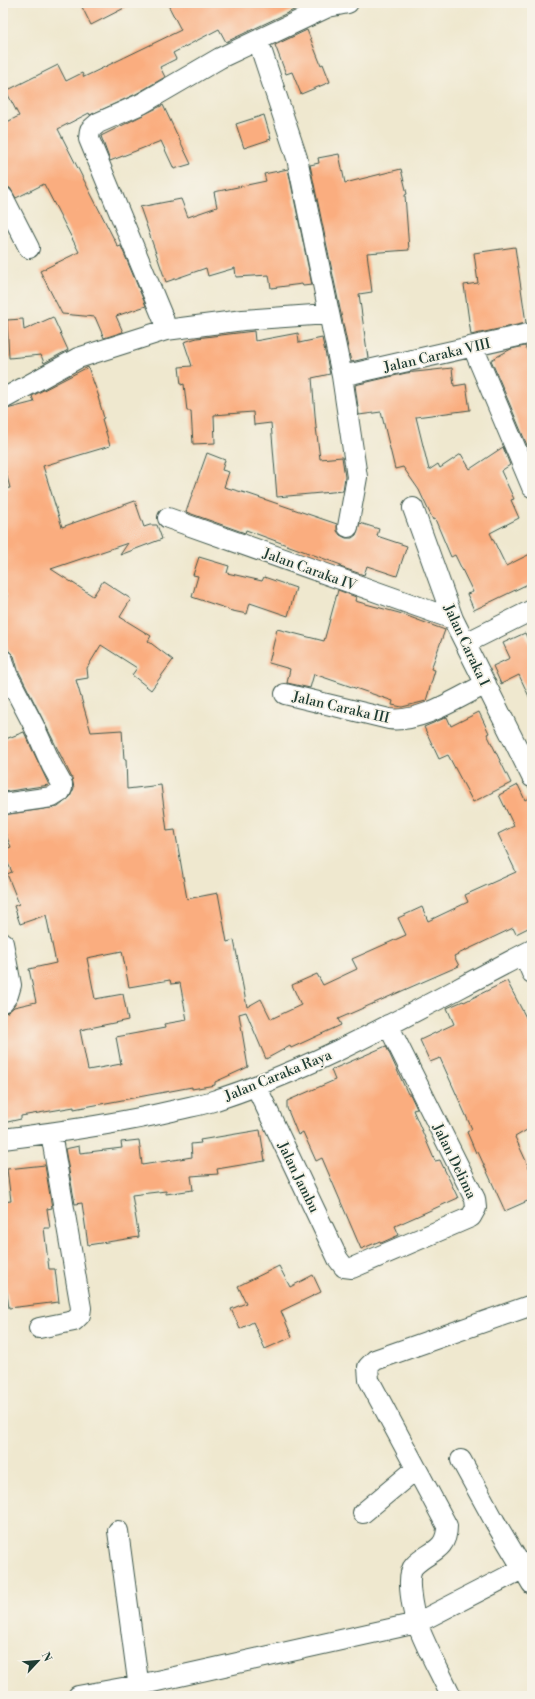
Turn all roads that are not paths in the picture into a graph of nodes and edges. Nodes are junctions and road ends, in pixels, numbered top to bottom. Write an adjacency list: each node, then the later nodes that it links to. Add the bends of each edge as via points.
1 (348, 3): 2 (street, via 328,8)
2 (258, 40): 5 (street, via 297,158); 6 (street, via 215,61 141,104 98,123 90,130 89,139)
3 (3, 197): 4 (street)
4 (29, 248)
5 (328, 314): 6 (street, via 243,320); 9 (street)
6 (166, 330): 10 (street, via 78,358)
7 (532, 333): 8 (street, Jalan Caraka VIII)
8 (474, 347): 9 (street, Jalan Caraka VIII); 11 (street)
9 (342, 376): 14 (street, via 357,477)
10 (3, 399)
11 (532, 487)
12 (413, 508): 16 (street, Jalan Caraka I)
13 (168, 518): 16 (street, Jalan Caraka IV)
14 (348, 527)
15 (532, 610): 17 (street)
16 (453, 619): 17 (street, Jalan Caraka I)
17 (466, 643): 19 (street, Jalan Caraka I)
18 (3, 660): 22 (street, via 7,674 62,788 52,796)
19 (486, 684): 20 (street, Jalan Caraka III, via 430,712 400,720); 21 (street, Jalan Caraka I)
20 (285, 694)
21 (532, 777)
22 (3, 804)
23 (3, 943): 26 (street, via 11,985)
24 (528, 952): 25 (street); 27 (street, Jalan Caraka Raya)
25 (532, 973)
26 (3, 1002)
27 (388, 1025): 28 (street, Jalan Caraka Raya, via 334,1053); 31 (street, Jalan Delima, via 475,1199 476,1208 471,1217 352,1268)
28 (256, 1086): 29 (street, Jalan Caraka Raya, via 215,1100 137,1119); 31 (street, Jalan Jambu)
29 (51, 1133): 30 (street, Jalan Caraka Raya); 33 (street, via 81,1308 80,1315 74,1321)
30 (3, 1139)
31 (344, 1267)
32 (532, 1305): 35 (street, via 375,1360 368,1367 369,1380)
33 (40, 1328)
34 (460, 1460): 38 (street)
35 (416, 1469): 36 (street); 39 (street, via 447,1526 447,1536 440,1548 413,1567 410,1574)
36 (363, 1513)
37 (118, 1531): 40 (street)
38 (527, 1577): 39 (street)
39 (417, 1622): 40 (street); 42 (street)
40 (139, 1691): 41 (street)
41 (78, 1696)
42 (451, 1696)

